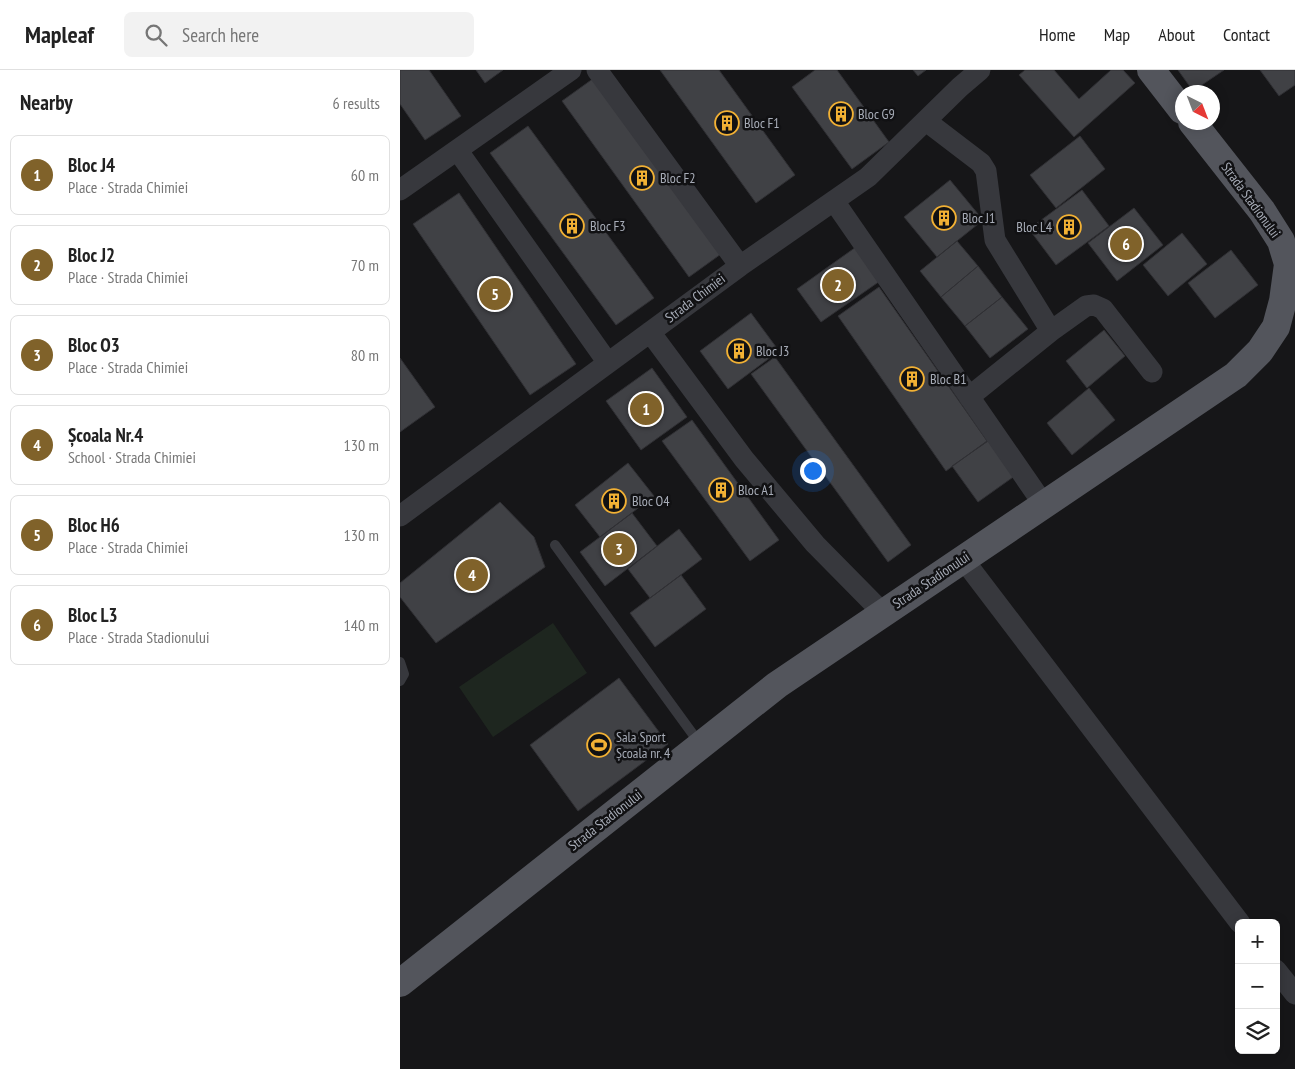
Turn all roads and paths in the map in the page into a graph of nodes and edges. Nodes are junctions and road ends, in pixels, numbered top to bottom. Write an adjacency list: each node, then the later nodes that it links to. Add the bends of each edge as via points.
1 (571, 70): 8 (street)
2 (597, 70): 11 (street)
3 (980, 70): 6 (street, Strada Chimiei)
4 (1150, 70): 5 (main road)
5 (1175, 101)
6 (926, 121): 10 (street, Strada Chimiei, via 868,176); 12 (street, via 986,170 995,240)
7 (1198, 130): 17 (main road, Strada Stadionului, via 1262,211 1281,241 1288,264 1276,327 1260,351 1236,375)
8 (458, 151): 9 (street); 14 (street)
9 (402, 187)
10 (834, 201): 11 (street, Strada Chimiei); 16 (street)
11 (740, 266): 13 (street, Strada Chimiei)
12 (1051, 331): 15 (street, via 1086,306 1104,309); 16 (street)
13 (650, 332): 14 (street, Strada Chimiei); 21 (street, via 750,466 815,544)
14 (608, 363): 18 (street, Strada Chimiei)
15 (1152, 372)
16 (970, 397): 17 (street)
17 (1044, 505): 20 (main road, Strada Stadionului)
18 (400, 516)
19 (555, 545): 24 (lane)
20 (963, 559): 21 (main road, Strada Stadionului); 25 (street)
21 (883, 613): 24 (main road, Strada Stadionului, via 776,684)
22 (400, 662): 23 (lane, via 404,674)
23 (400, 681)
24 (701, 744): 27 (main road, Strada Stadionului)
25 (1237, 919)
26 (1280, 975): 28 (street)
27 (400, 983)
28 (1295, 994)

